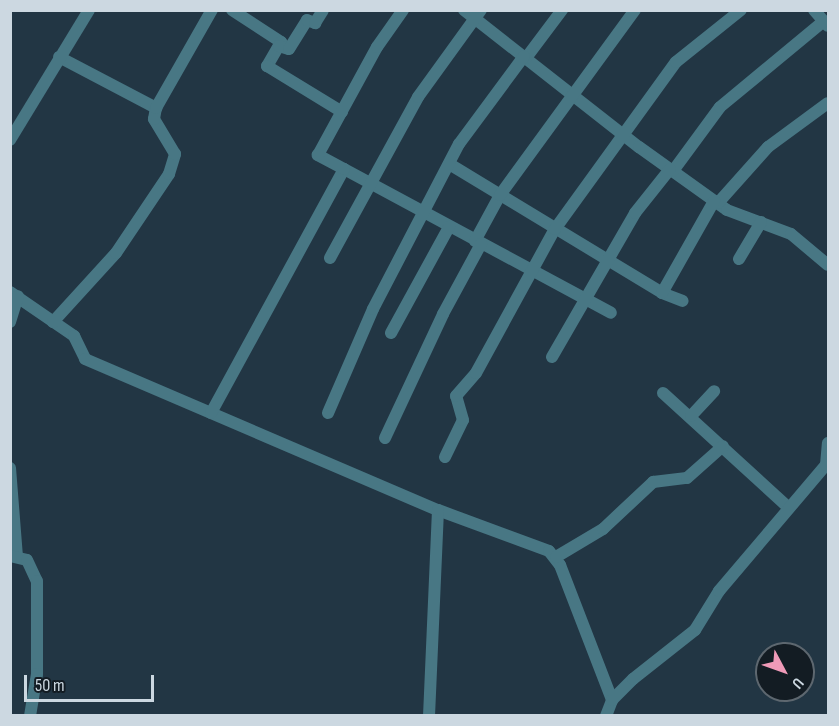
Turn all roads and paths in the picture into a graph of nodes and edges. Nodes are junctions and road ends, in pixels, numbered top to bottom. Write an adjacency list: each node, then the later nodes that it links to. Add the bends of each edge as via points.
1 (88, 10): 14 (street)
2 (212, 10): 18 (street)
3 (232, 10): 13 (street, via 281,42)
4 (323, 10): 13 (street, via 315,23 307,20 289,49)
5 (464, 10): 11 (street)
6 (562, 10): 15 (street)
7 (635, 10): 16 (street)
8 (741, 10): 20 (street, via 676,62)
9 (814, 10): 12 (street)
10 (402, 11): 19 (street, via 377,47)
11 (478, 15): 15 (street); 25 (street, via 418,97)
12 (826, 24): 24 (street, via 720,106)
13 (279, 46): 19 (street, via 267,66)
14 (60, 57): 18 (street); 21 (street)
15 (525, 57): 16 (street); 22 (street, via 459,144)
16 (571, 94): 20 (street); 26 (street)
17 (828, 103): 27 (street, via 768,147)
18 (156, 108): 44 (street, via 154,119 175,154 169,174 117,253)
19 (342, 112): 23 (street, via 318,155)
20 (624, 136): 24 (street); 31 (street)
21 (10, 140)
22 (451, 165): 26 (street); 28 (street)
23 (344, 169): 25 (street); 49 (street)
24 (671, 170): 27 (street); 35 (street, via 635,213)
25 (371, 185): 28 (street); 33 (street)
26 (500, 195): 31 (street); 32 (street)
27 (716, 202): 29 (street); 38 (street)
28 (425, 213): 30 (street); 50 (street, via 373,309)
29 (761, 222): 34 (street); 36 (street, via 791,234)
30 (449, 227): 32 (street); 45 (street)
31 (555, 229): 35 (street); 37 (street)
32 (478, 242): 37 (street); 52 (street)
33 (330, 258)
34 (739, 259)
35 (607, 260): 38 (street); 40 (street)
36 (828, 265)
37 (531, 270): 40 (street); 55 (street, via 476,373 456,396 463,420)
38 (662, 293): 41 (street)
39 (14, 294): 43 (street); 44 (street)
40 (584, 299): 42 (street); 46 (street)
41 (683, 301)
42 (610, 313)
43 (10, 322)
44 (53, 322): 49 (street, via 74,336 85,359)
45 (391, 333)
46 (552, 357)
47 (714, 391): 51 (street)
48 (663, 393): 51 (street)
49 (212, 413): 59 (street)
50 (328, 413)
51 (691, 416): 54 (street)
52 (385, 438)
53 (828, 443): 56 (street)
54 (723, 446): 58 (street); 61 (street, via 687,478 653,482 603,529)
55 (445, 457)
56 (827, 466): 58 (street)
57 (10, 468): 60 (street)
58 (788, 507): 62 (street, via 718,591 695,630)
59 (438, 510): 61 (street, via 539,546); 64 (street)
60 (14, 556): 63 (street, via 27,560 37,581 37,674)
61 (556, 557): 62 (street)
62 (612, 700): 65 (street)
63 (30, 716)
64 (429, 716)
65 (606, 716)

